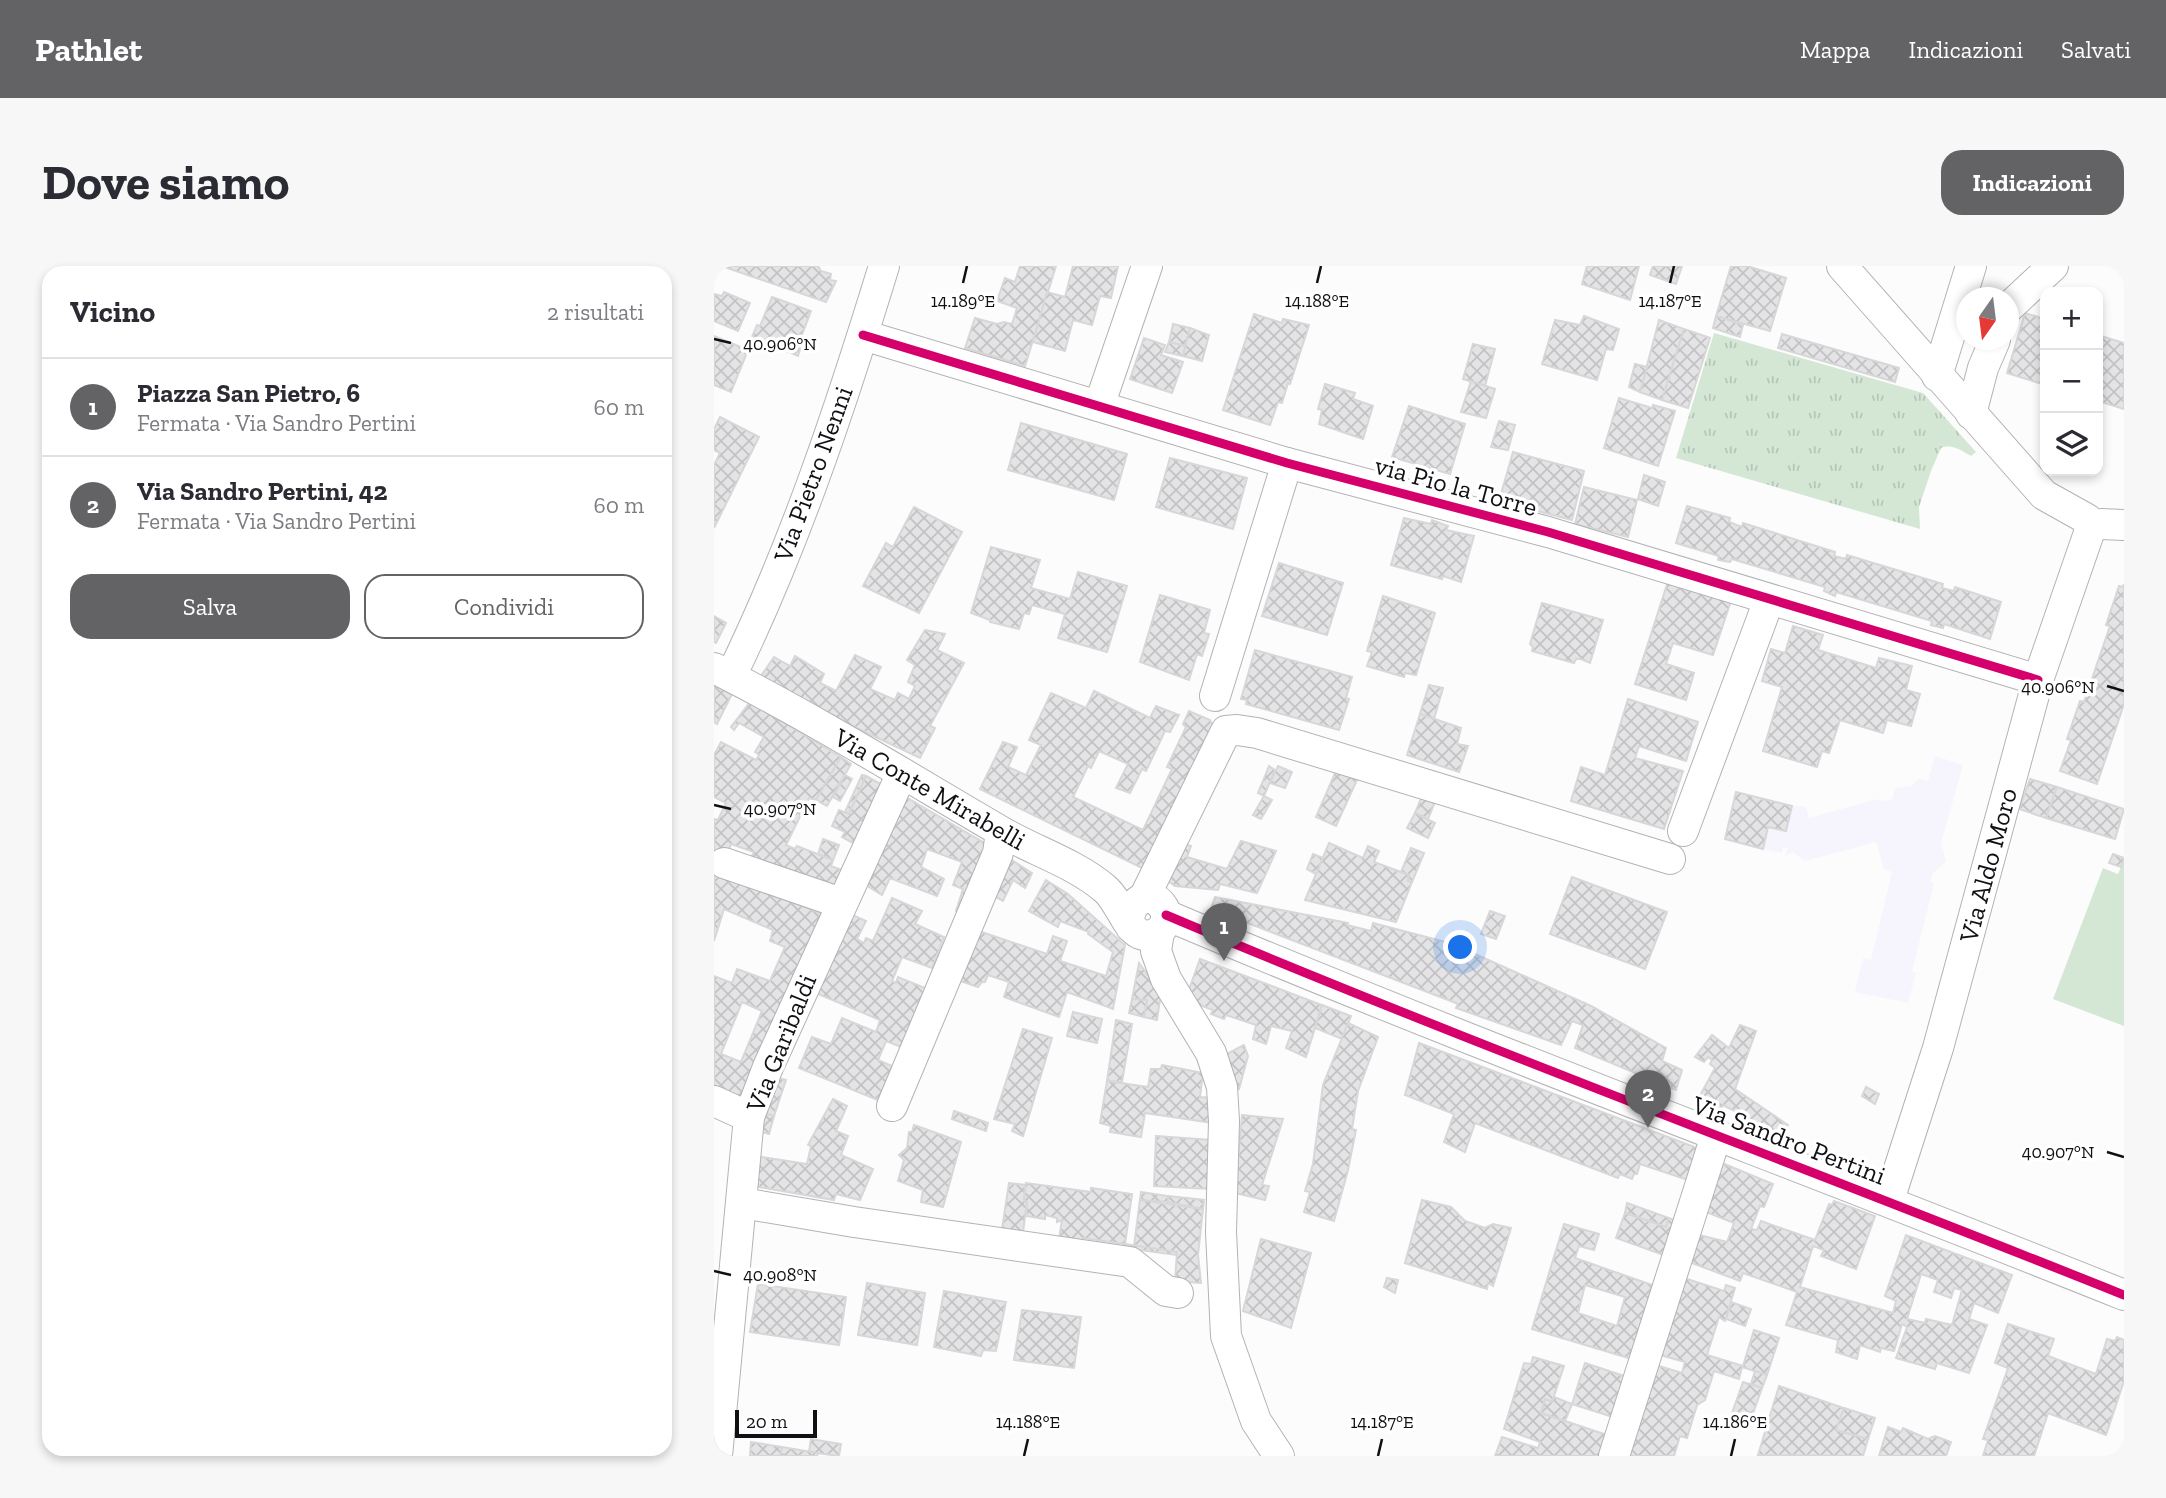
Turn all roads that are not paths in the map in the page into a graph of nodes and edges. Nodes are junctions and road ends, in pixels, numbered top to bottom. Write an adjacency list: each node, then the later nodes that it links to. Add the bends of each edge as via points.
1 (884, 266): 9 (street, Via Pietro Nenni)
2 (1147, 266): 13 (street)
3 (1842, 266): 12 (street)
4 (1971, 266): 12 (street)
5 (1987, 266): 7 (street)
6 (2053, 266): 8 (street)
7 (1981, 287)
8 (2019, 298)
9 (863, 335): 13 (street, via Pio la Torre); 18 (street, Via Pietro Nenni, via 764,609)
10 (1958, 350): 12 (street)
11 (1991, 350): 14 (street)
12 (1943, 383): 14 (street)
13 (1099, 406): 15 (street, via Pio la Torre)
14 (1971, 414): 16 (street, via 2044,495)
15 (1287, 463): 17 (street, via Pio la Torre, via 1548,532); 20 (street)
16 (2101, 525): 19 (street, Via Aldo Moro)
17 (1769, 600): 19 (street, via Pio la Torre); 22 (street)
18 (722, 672): 21 (street, Via Conte Mirabelli)
19 (2038, 680): 32 (street, Via Aldo Moro, via 1938,1048)
20 (1215, 696)
21 (902, 773): 23 (street, Via Conte Mirabelli); 26 (street, Via Garibaldi)
22 (1683, 831)
23 (1001, 832): 27 (street, Via Conte Mirabelli, via 1086,876); 29 (street, via 998,853)
24 (1670, 859): 27 (street, via 1257,733 1226,731)
25 (724, 863): 26 (street)
26 (841, 903): 30 (street, Via Garibaldi)
27 (1150, 918): 31 (street, Via Sandro Pertini); 37 (street, via 1166,979 1211,1053 1222,1087 1221,1245 1226,1336 1256,1421)
28 (714, 1101): 30 (street)
29 (892, 1106)
30 (749, 1116): 33 (street, Via Garibaldi)
31 (1716, 1136): 32 (street, Via Sandro Pertini); 38 (street)
32 (1889, 1200): 35 (street, Via Sandro Pertini)
33 (742, 1203): 34 (street, via 1130,1262 1166,1291); 36 (street, Via Garibaldi)
34 (1178, 1293)
35 (2124, 1295)
36 (717, 1436)
37 (1279, 1456)
38 (1614, 1456)

